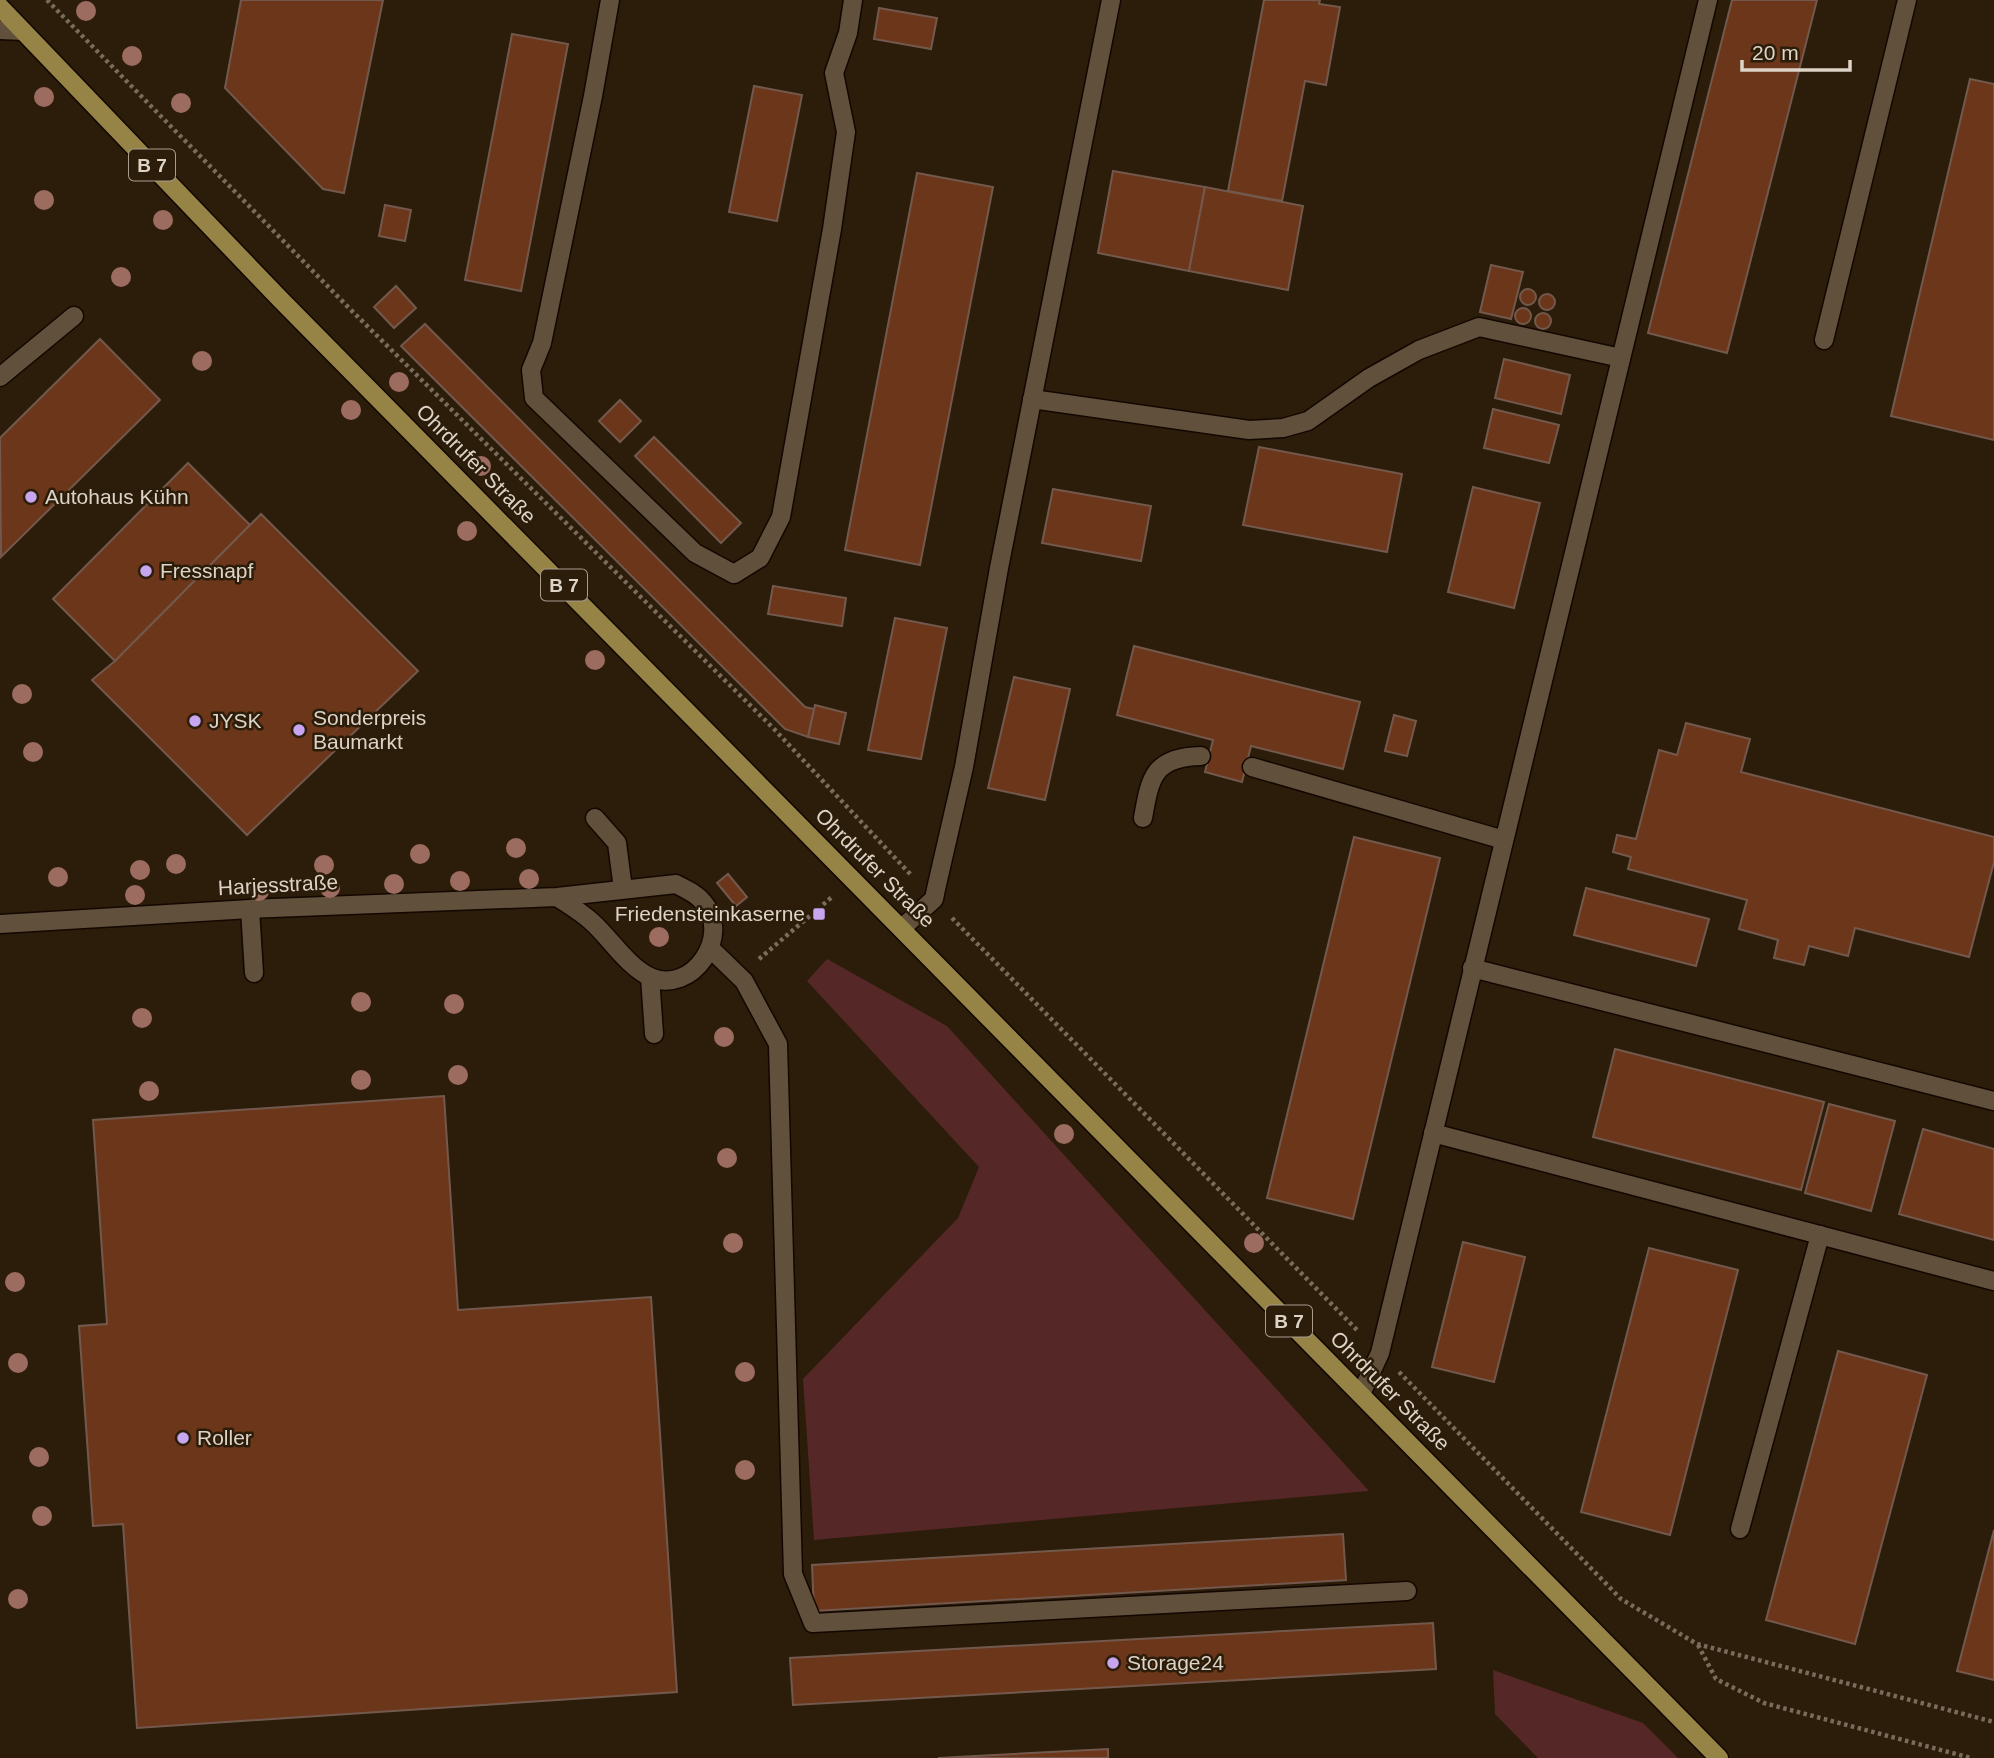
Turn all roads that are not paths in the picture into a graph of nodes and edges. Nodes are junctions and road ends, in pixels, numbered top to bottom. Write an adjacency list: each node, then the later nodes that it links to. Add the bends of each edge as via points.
1 (610, 0): 2 (street, via 542,343 531,370 534,398 695,553 734,574 761,558 780,517 846,132 834,73)
2 (853, 0)
3 (1111, 0): 13 (street)
4 (1708, 0): 11 (street)
5 (1907, 0): 10 (street)
6 (0, 7): 8 (main road, Ohrdrufer Straße / B 7)
7 (0, 30): 8 (street)
8 (23, 31): 23 (main road, Ohrdrufer Straße / B 7, via 280,299)
9 (74, 316): 12 (street)
10 (1824, 340)
11 (1621, 358): 13 (street, via 1479,327 1419,350 1308,421 1283,428 1249,430); 18 (street)
12 (0, 377)
13 (1032, 399): 23 (street, via 964,767 934,899)
14 (1201, 757): 17 (street, via 1186,757 1160,768 1150,781)
15 (1251, 767): 18 (street)
16 (595, 818): 19 (street, via 617,843)
17 (1143, 818)
18 (1504, 840): 25 (street)
19 (623, 889): 20 (street, Harjesstraße); 24 (street, Harjesstraße, via 676,884 692,892 711,916)
20 (557, 897): 21 (street, Harjesstraße); 27 (street, via 592,922)
21 (250, 909): 22 (street, Harjesstraße); 26 (street)
22 (0, 924)
23 (902, 928): 33 (main road, Ohrdrufer Straße / B 7)
24 (711, 949): 27 (street, via 687,975 668,980); 35 (street, via 739,976 778,1044 793,1574 813,1623)
25 (1472, 968): 29 (street); 30 (street)
26 (254, 973)
27 (650, 977): 28 (street)
28 (654, 1034)
29 (1994, 1101)
30 (1433, 1133): 31 (street); 33 (street, via 1380,1353)
31 (1820, 1235): 32 (street); 34 (street)
32 (1994, 1281)
33 (1361, 1394): 36 (main road, Ohrdrufer Straße / B 7)
34 (1740, 1529)
35 (1407, 1591)
36 (1719, 1758)

